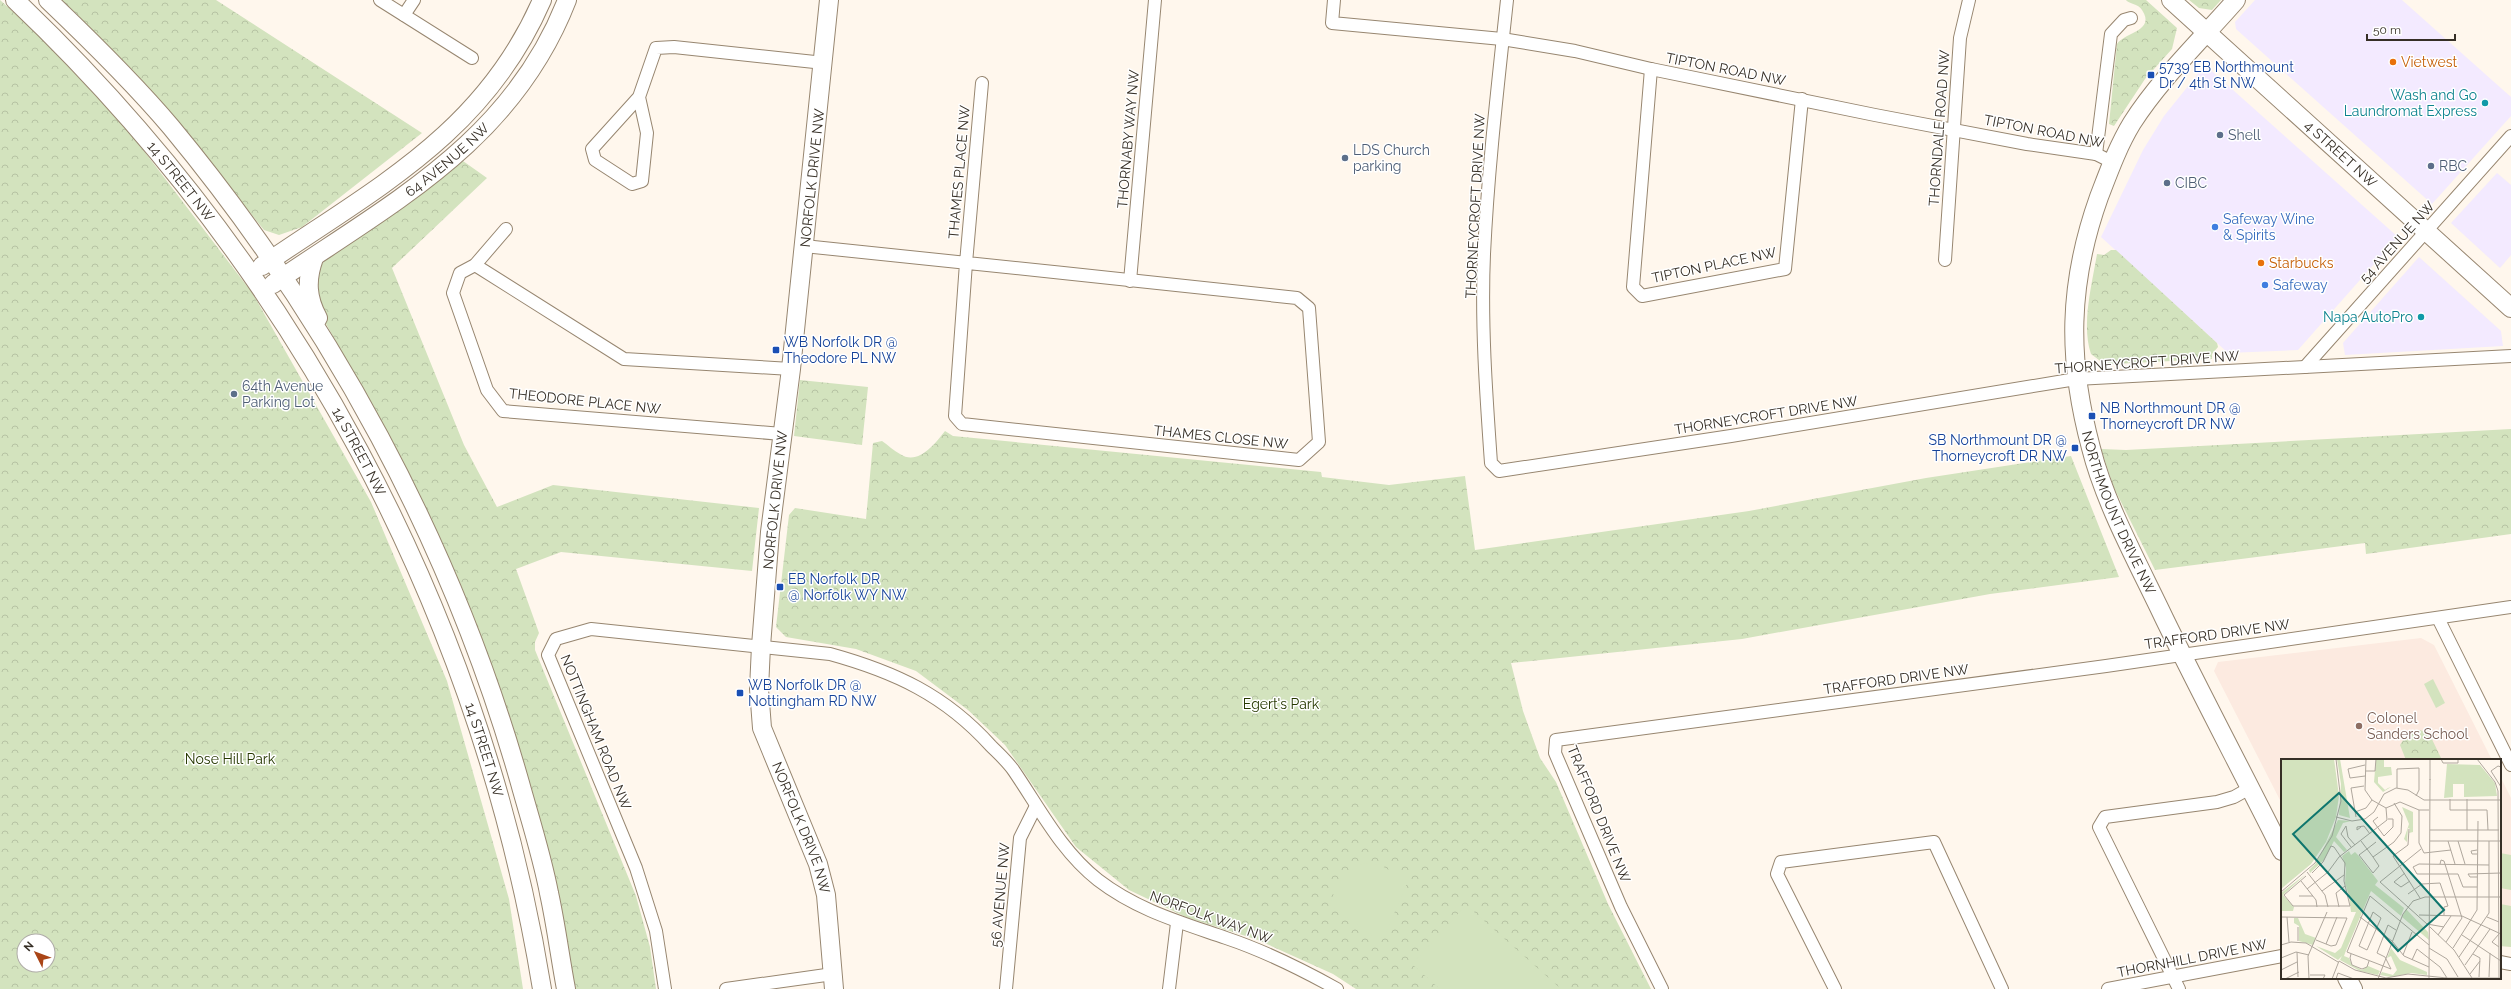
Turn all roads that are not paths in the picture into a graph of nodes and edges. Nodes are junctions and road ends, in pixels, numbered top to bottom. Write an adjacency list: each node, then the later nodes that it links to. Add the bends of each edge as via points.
1 (15, 0): 37 (main road, 14 STREET NW, via 95,79 229,242)
2 (48, 0): 29 (main road, 14 STREET NW, via 113,63 170,126)
3 (380, 0): 14 (street)
4 (414, 0): 14 (street)
5 (542, 0): 27 (main road, 64 AVENUE NW, via 513,54 487,92 466,116 416,161)
6 (567, 0): 32 (main road, 64 AVENUE NW, via 544,48 519,87 471,143 441,170 402,199)
7 (830, 0): 19 (main road, NORFOLK DRIVE NW)
8 (1155, 0): 39 (street, THORNABY WAY NW)
9 (1334, 0): 17 (street, TIPTON ROAD NW, via 1332,22)
10 (1507, 0): 17 (street, THORNEYCROFT DRIVE NW)
11 (1969, 0): 24 (street, THORNDALE ROAD NW, via 1960,38)
12 (2171, 0): 16 (main road, 4 STREET NW)
13 (2236, 0): 16 (main road, NORTHMOUNT DRIVE NW)
14 (404, 15): 18 (street)
15 (2131, 18): 26 (street, via 2124,20 2111,34)
16 (2207, 32): 26 (main road, NORTHMOUNT DRIVE NW); 30 (main road, 4 STREET NW)
17 (1502, 38): 20 (street, TIPTON ROAD NW, via 1575,51); 46 (street, THORNEYCROFT DRIVE NW, via 1484,255 1490,455 1491,463 1499,470 1731,436)
18 (472, 58)
19 (824, 63): 22 (street, via 674,47 656,48); 31 (main road, NORFOLK DRIVE NW)
20 (1651, 69): 23 (street, TIPTON ROAD NW); 23 (street, TIPTON PLACE NW, via 1633,287 1642,296 1785,269)
21 (982, 83): 35 (street, THAMES PLACE NW)
22 (639, 97): 22 (street, via 592,149 595,160 632,184 642,181 647,133)
23 (1802, 100): 24 (street, TIPTON ROAD NW)
24 (1954, 128): 26 (street, TIPTON ROAD NW); 34 (street, THORNDALE ROAD NW)
25 (2511, 136): 30 (street, 54 AVENUE NW)
26 (2104, 158): 46 (main road, NORTHMOUNT DRIVE NW, via 2076,280)
27 (328, 221): 29 (main road, via 283,241 273,242); 33 (main road, 64 AVENUE NW)
28 (506, 229): 36 (street, THEODORE PLACE NW)
29 (252, 231): 33 (main road, 14 STREET NW)
30 (2426, 231): 41 (main road, 4 STREET NW); 43 (street, 54 AVENUE NW)
31 (804, 246): 35 (street, THAMES CLOSE NW); 44 (main road, NORFOLK DRIVE NW)
32 (314, 258): 38 (main road, 64 AVENUE NW); 45 (main road, via 307,285 313,308 344,366)
33 (272, 259): 37 (main road, 64 AVENUE NW); 38 (main road, 14 STREET NW)
34 (1945, 260)
35 (966, 263): 39 (street, THAMES CLOSE NW); 39 (street, THAMES CLOSE NW, via 955,416 962,424 1299,460 1319,442 1309,308 1297,298)
36 (475, 265): 44 (street, via 624,359); 47 (street, THEODORE PLACE NW, via 460,273 453,293 486,390 503,411)
37 (251, 273): 40 (main road, 14 STREET NW)
38 (283, 277): 40 (main road, 64 AVENUE NW); 45 (main road, 14 STREET NW)
39 (1130, 281)
40 (263, 291): 63 (main road, 14 STREET NW, via 336,406 374,477 410,550 446,636 482,737 503,812 525,902)
41 (2511, 308)
42 (2511, 356): 43 (street, THORNEYCROFT DRIVE NW)
43 (2305, 367): 46 (street, THORNEYCROFT DRIVE NW)
44 (791, 369): 47 (main road, NORFOLK DRIVE NW)
45 (345, 377): 64 (main road, 14 STREET NW, via 415,506 469,630 505,732 530,819 549,891)
46 (2076, 379): 51 (main road, NORTHMOUNT DRIVE NW, via 2090,448 2097,469 2122,529)
47 (782, 434): 50 (main road, NORFOLK DRIVE NW)
48 (2511, 607): 49 (street, TRAFFORD DRIVE NW)
49 (2438, 618): 51 (street, TRAFFORD DRIVE NW); 52 (street)
50 (760, 646): 54 (street, NORFOLK WAY NW, via 830,654 866,664 902,678 938,698 976,729 1013,770); 62 (main road, NORFOLK DRIVE NW, via 762,728 818,864 826,895); 65 (street, NOTTINGHAM ROAD NW, via 591,629 556,639 548,655 636,868 656,931)
51 (2181, 654): 53 (main road, NORTHMOUNT DRIVE NW); 70 (street, TRAFFORD DRIVE NW, via 1556,740 1555,753 1621,907)
52 (2511, 765)
53 (2250, 788): 55 (main road, NORTHMOUNT DRIVE NW); 60 (street, via 2234,797 2217,802 2106,817 2099,828)
54 (1036, 806): 56 (street, NORFOLK WAY NW, via 1063,845 1097,879 1131,902); 67 (street, 56 AVENUE NW, via 1020,838)
55 (2281, 848)
56 (1177, 923): 68 (street); 69 (street, NORFOLK WAY NW, via 1274,956)
57 (2281, 956): 60 (street, THORNHILL DRIVE NW)
58 (2501, 962): 59 (street)
59 (2511, 964)
60 (2172, 975): 73 (street, THORNHILL DRIVE NW); 74 (street)
61 (2348, 979): 75 (main road)
62 (834, 981): 66 (street)
63 (542, 989)
64 (566, 989)
65 (665, 989)
66 (726, 989)
67 (1006, 989)
68 (1169, 989)
69 (1337, 989)
70 (1662, 989)
71 (1835, 989): 72 (street, via 1776,874 1780,862 1934,842)
72 (2002, 989)
73 (2108, 989)
74 (2179, 989)
75 (2353, 989)

